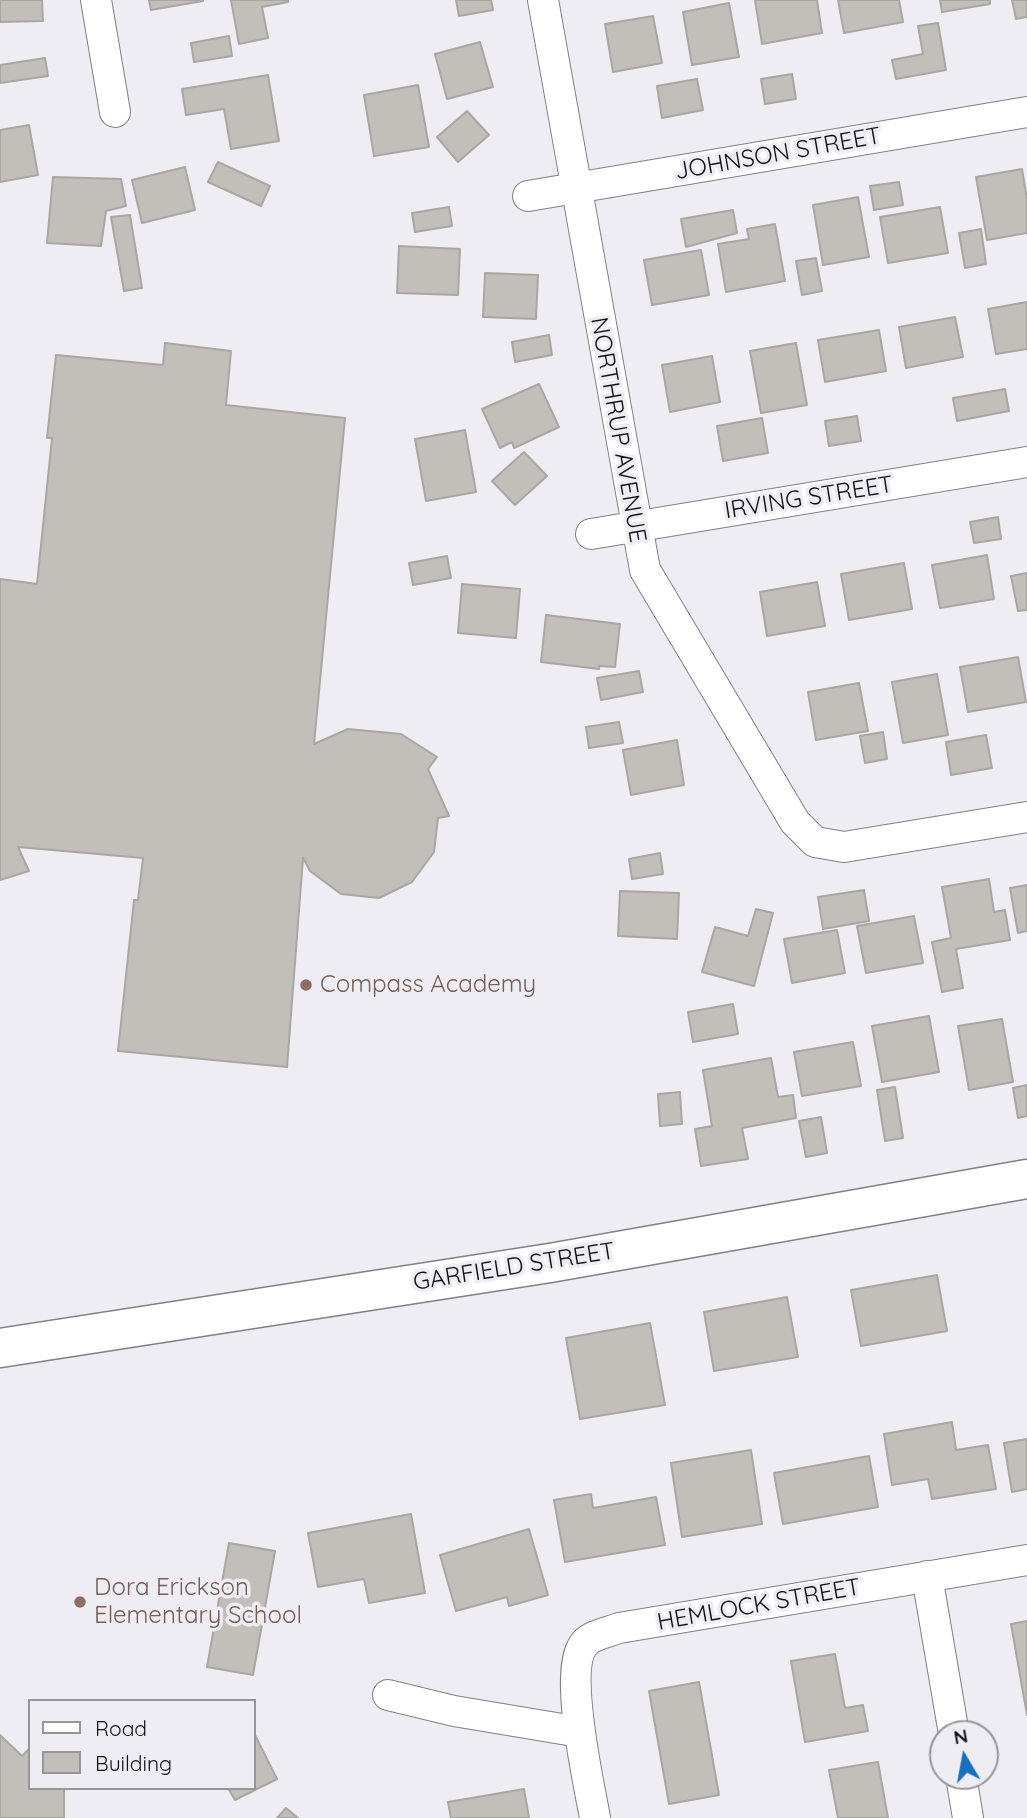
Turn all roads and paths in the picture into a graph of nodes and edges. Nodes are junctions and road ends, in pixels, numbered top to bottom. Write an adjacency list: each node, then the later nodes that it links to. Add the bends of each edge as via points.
1 (96, 0): 3 (street)
2 (543, 0): 5 (street, NORTHRUP AVENUE)
3 (115, 112)
4 (1027, 112): 5 (street, JOHNSON STREET)
5 (574, 189): 6 (street, JOHNSON STREET); 8 (street, NORTHRUP AVENUE)
6 (528, 196)
7 (1027, 462): 8 (street, IRVING STREET)
8 (635, 526): 9 (street, IRVING STREET); 10 (street, NORTHRUP AVENUE, via 645,570 795,822 815,842 844,847)
9 (591, 534)
10 (1027, 817)
11 (1027, 1179): 12 (street, GARFIELD STREET, via 550,1263)
12 (0, 1348)
13 (1027, 1560): 14 (street, HEMLOCK STREET)
14 (928, 1576): 16 (street); 17 (street, HEMLOCK STREET, via 619,1628 586,1640 575,1667)
15 (388, 1695): 17 (street, via 454,1712)
16 (952, 1720)
17 (580, 1732): 19 (street, HEMLOCK STREET)
18 (963, 1790): 20 (street)
19 (595, 1818)
20 (968, 1818)

